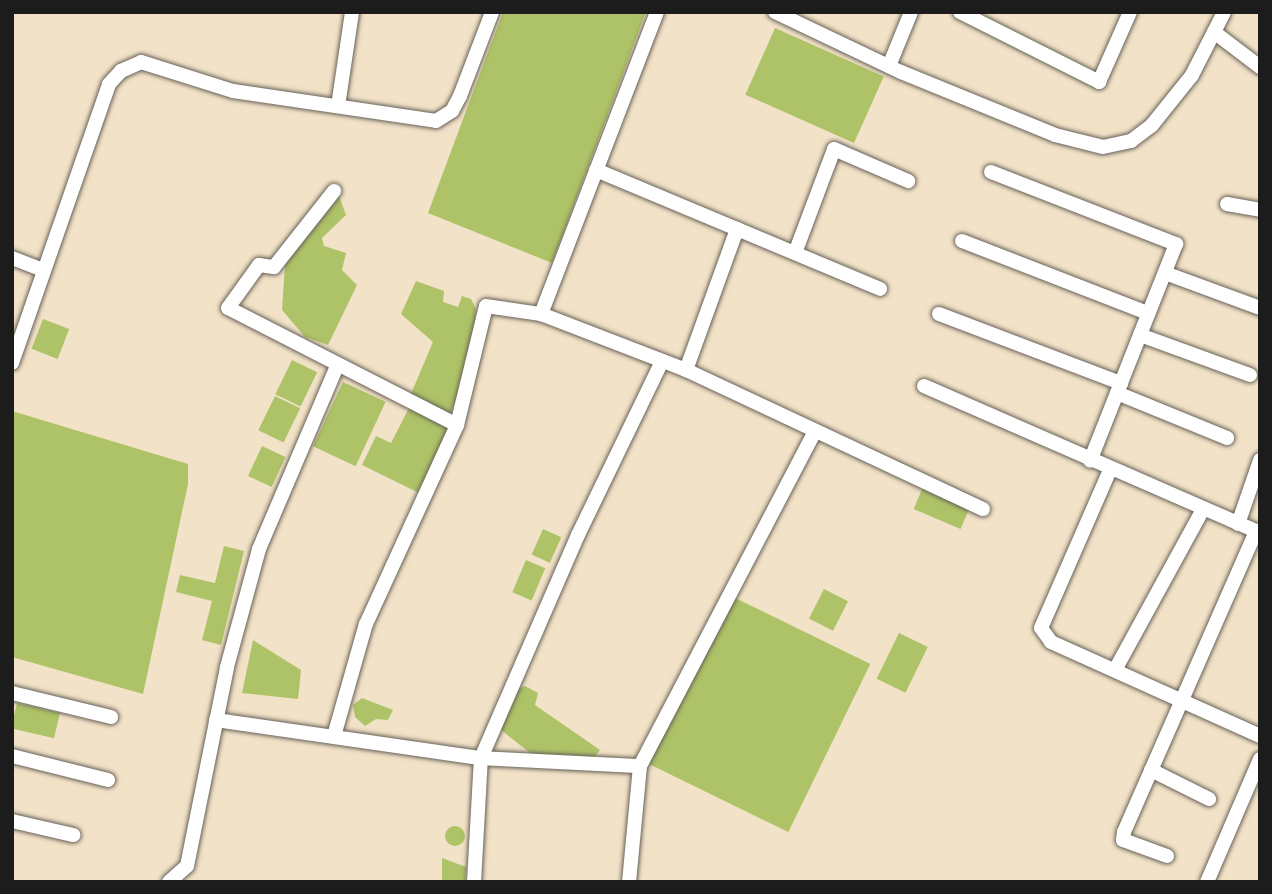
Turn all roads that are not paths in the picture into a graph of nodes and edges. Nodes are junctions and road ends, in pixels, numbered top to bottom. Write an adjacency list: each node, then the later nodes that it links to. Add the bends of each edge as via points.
1 (352, 12): 12 (street)
2 (492, 12): 12 (street, via 460,96 443,119)
3 (657, 12): 13 (street)
4 (775, 12): 10 (street)
5 (911, 12): 10 (street)
6 (960, 12): 7 (street, via 1099,82)
7 (1130, 12)
8 (1224, 12): 9 (street)
9 (1214, 33): 10 (street, via 1192,75 1152,125 1131,141 1103,147 1055,135); 11 (street)
10 (888, 66)
11 (1260, 66)
12 (338, 106): 23 (street, via 233,91 141,62 121,71 109,84)
13 (596, 170): 19 (street); 28 (street)
14 (991, 172): 24 (street, via 1175,244)
15 (908, 181): 21 (street, via 834,149)
16 (334, 191): 33 (street, via 274,267 259,265 228,308)
17 (1227, 204): 18 (street)
18 (1260, 210)
19 (737, 229): 21 (street); 34 (street)
20 (962, 241): 27 (street)
21 (795, 253): 25 (street)
22 (12, 258): 23 (street)
23 (44, 270): 31 (street)
24 (1166, 273): 26 (street); 27 (street)
25 (880, 289)
26 (1260, 308)
27 (1148, 313): 30 (street)
28 (541, 314): 32 (street); 38 (street, via 486,306)
29 (939, 314): 37 (street)
30 (1140, 335): 35 (street); 37 (street)
31 (14, 355)
32 (662, 361): 34 (street); 56 (street, via 578,535)
33 (337, 366): 38 (street); 52 (street, via 259,549)
34 (686, 370): 39 (street)
35 (1250, 374)
36 (924, 386): 42 (street)
37 (1119, 388): 40 (street); 42 (street)
38 (457, 425): 53 (street, via 366,624)
39 (815, 431): 44 (street); 58 (street)
40 (1227, 438)
41 (1260, 460): 46 (street)
42 (1090, 461): 43 (street)
43 (1110, 470): 45 (street); 48 (street, via 1041,628 1051,642)
44 (983, 509)
45 (1203, 509): 46 (street); 48 (street)
46 (1238, 524): 47 (street)
47 (1258, 532): 50 (street)
48 (1115, 670): 50 (street)
49 (13, 695): 51 (street)
50 (1181, 700): 54 (street); 59 (street)
51 (111, 717)
52 (216, 720): 53 (street); 65 (street, via 187,866)
53 (334, 736): 56 (street)
54 (1260, 736)
55 (12, 756): 60 (street)
56 (481, 758): 58 (street); 66 (street)
57 (1260, 759): 68 (street)
58 (640, 766): 67 (street)
59 (1151, 770): 61 (street); 64 (street, via 1123,840)
60 (101, 778)
61 (1209, 799)
62 (12, 821): 63 (street)
63 (73, 835)
64 (1167, 856)
65 (169, 882)
66 (474, 882)
67 (629, 882)
68 (1208, 882)

